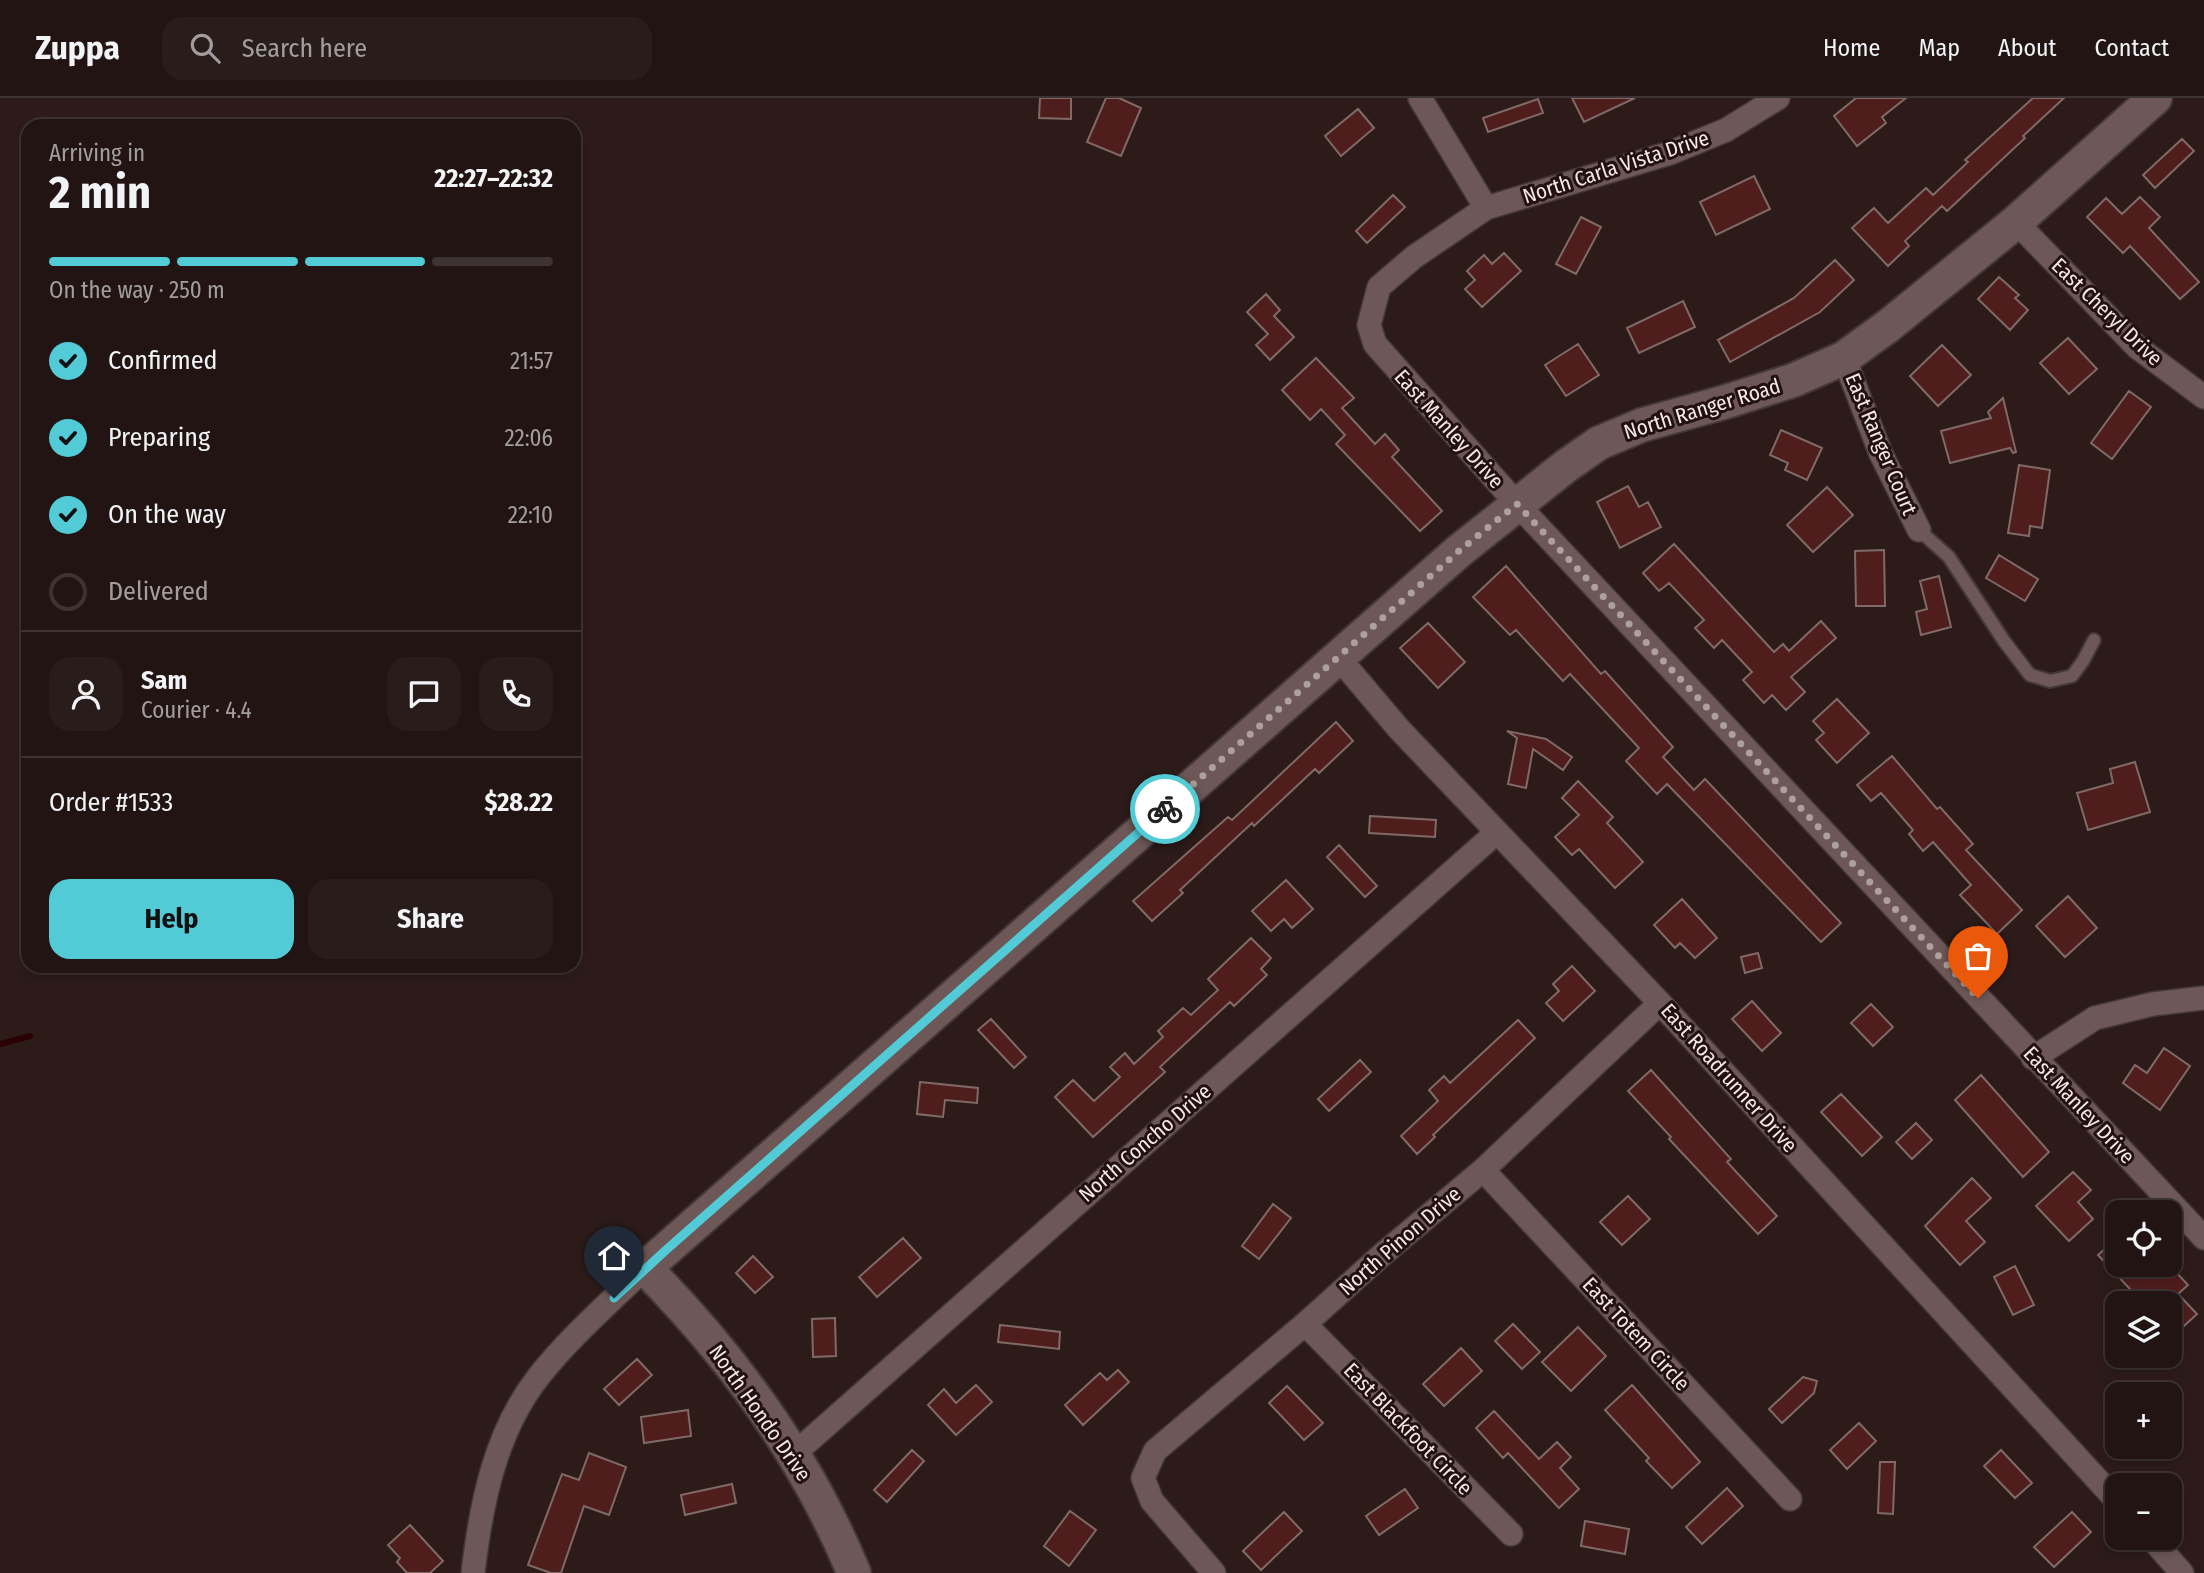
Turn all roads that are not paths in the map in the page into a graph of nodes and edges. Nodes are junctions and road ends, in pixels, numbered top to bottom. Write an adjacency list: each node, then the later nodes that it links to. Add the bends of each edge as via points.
1 (1419, 98): 4 (street)
2 (1778, 98): 4 (street, North Carla Vista Drive, via 1726,130 1670,153)
3 (2155, 98): 5 (street, North Ranger Road)
4 (1486, 208): 8 (street, East Manley Drive, via 1378,287 1369,325 1375,344)
5 (2016, 222): 6 (street, North Ranger Road); 7 (street, East Cheryl Drive, via 2137,347)
6 (1844, 358): 8 (street, North Ranger Road, via 1794,380 1642,425 1599,443); 9 (street, East Ranger Court, via 1881,454)
7 (2204, 397)
8 (1517, 504): 11 (street, North Ranger Road); 15 (street, East Manley Drive)
9 (1919, 530): 10 (lane, via 1949,557 2030,675 2050,681 2072,676)
10 (2094, 640)
11 (1338, 657): 12 (street, East Roadrunner Drive); 18 (street, North Ranger Road)
12 (1496, 833): 14 (street, East Roadrunner Drive); 20 (street, North Concho Drive)
13 (2204, 998): 15 (street, via 2095,1018)
14 (1660, 1003): 16 (street, North Pinon Drive); 21 (street, East Roadrunner Drive)
15 (2033, 1058): 17 (street, East Manley Drive)
16 (1483, 1170): 19 (street, North Pinon Drive); 22 (street, East Totem Circle)
17 (2204, 1238)
18 (645, 1268): 20 (street, North Hondo Drive, via 718,1351); 25 (street, North Ranger Road, via 538,1377 507,1429 488,1481)
19 (1305, 1324): 23 (street, East Blackfoot Circle); 27 (street, North Pinon Drive, via 1155,1451 1143,1478 1152,1500)
20 (794, 1454): 26 (street, North Hondo Drive, via 838,1533)
21 (2105, 1488)
22 (1790, 1499)
23 (1511, 1534)
24 (2162, 1550): 28 (street)
25 (473, 1573)
26 (854, 1573)
27 (1214, 1573)
28 (2182, 1573)

